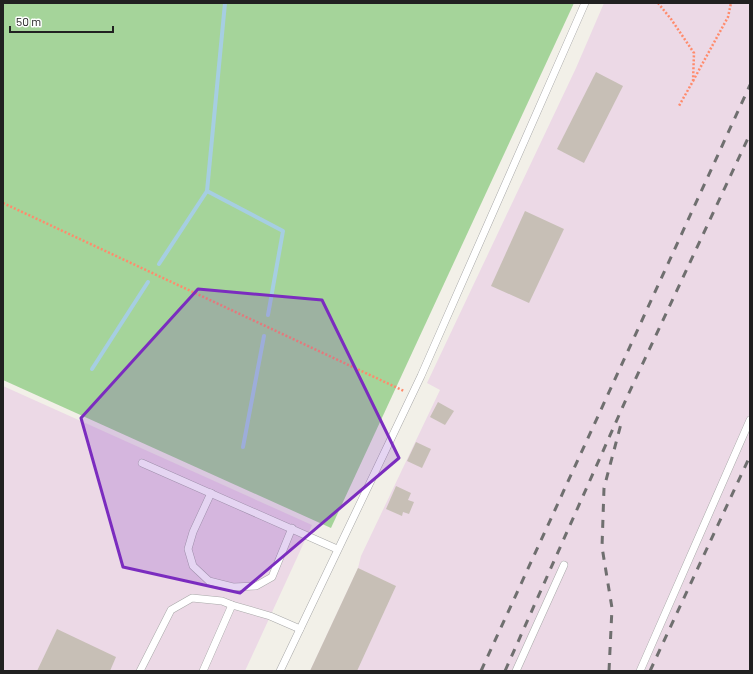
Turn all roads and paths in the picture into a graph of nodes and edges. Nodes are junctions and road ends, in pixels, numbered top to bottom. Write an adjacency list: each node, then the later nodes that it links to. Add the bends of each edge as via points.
1 (585, 3): 7 (lane)
2 (658, 3): 4 (path, via 694,53)
3 (731, 3): 4 (path, via 728,16)
4 (693, 81): 5 (path)
5 (679, 106)
6 (3, 203): 7 (path)
7 (412, 394): 12 (lane)
8 (750, 420): 20 (lane)
9 (142, 463): 10 (lane)
10 (211, 493): 11 (lane); 11 (lane, via 188,549 193,566 209,581 233,588 256,586 272,577)
11 (292, 528): 12 (lane)
12 (337, 549): 15 (lane)
13 (564, 566): 19 (lane)
14 (232, 605): 15 (lane, via 270,616); 16 (lane, via 222,601 192,598 170,610); 17 (lane)
15 (300, 629): 18 (lane)
16 (140, 671)
17 (202, 671)
18 (280, 671)
19 (516, 671)
20 (640, 671)

